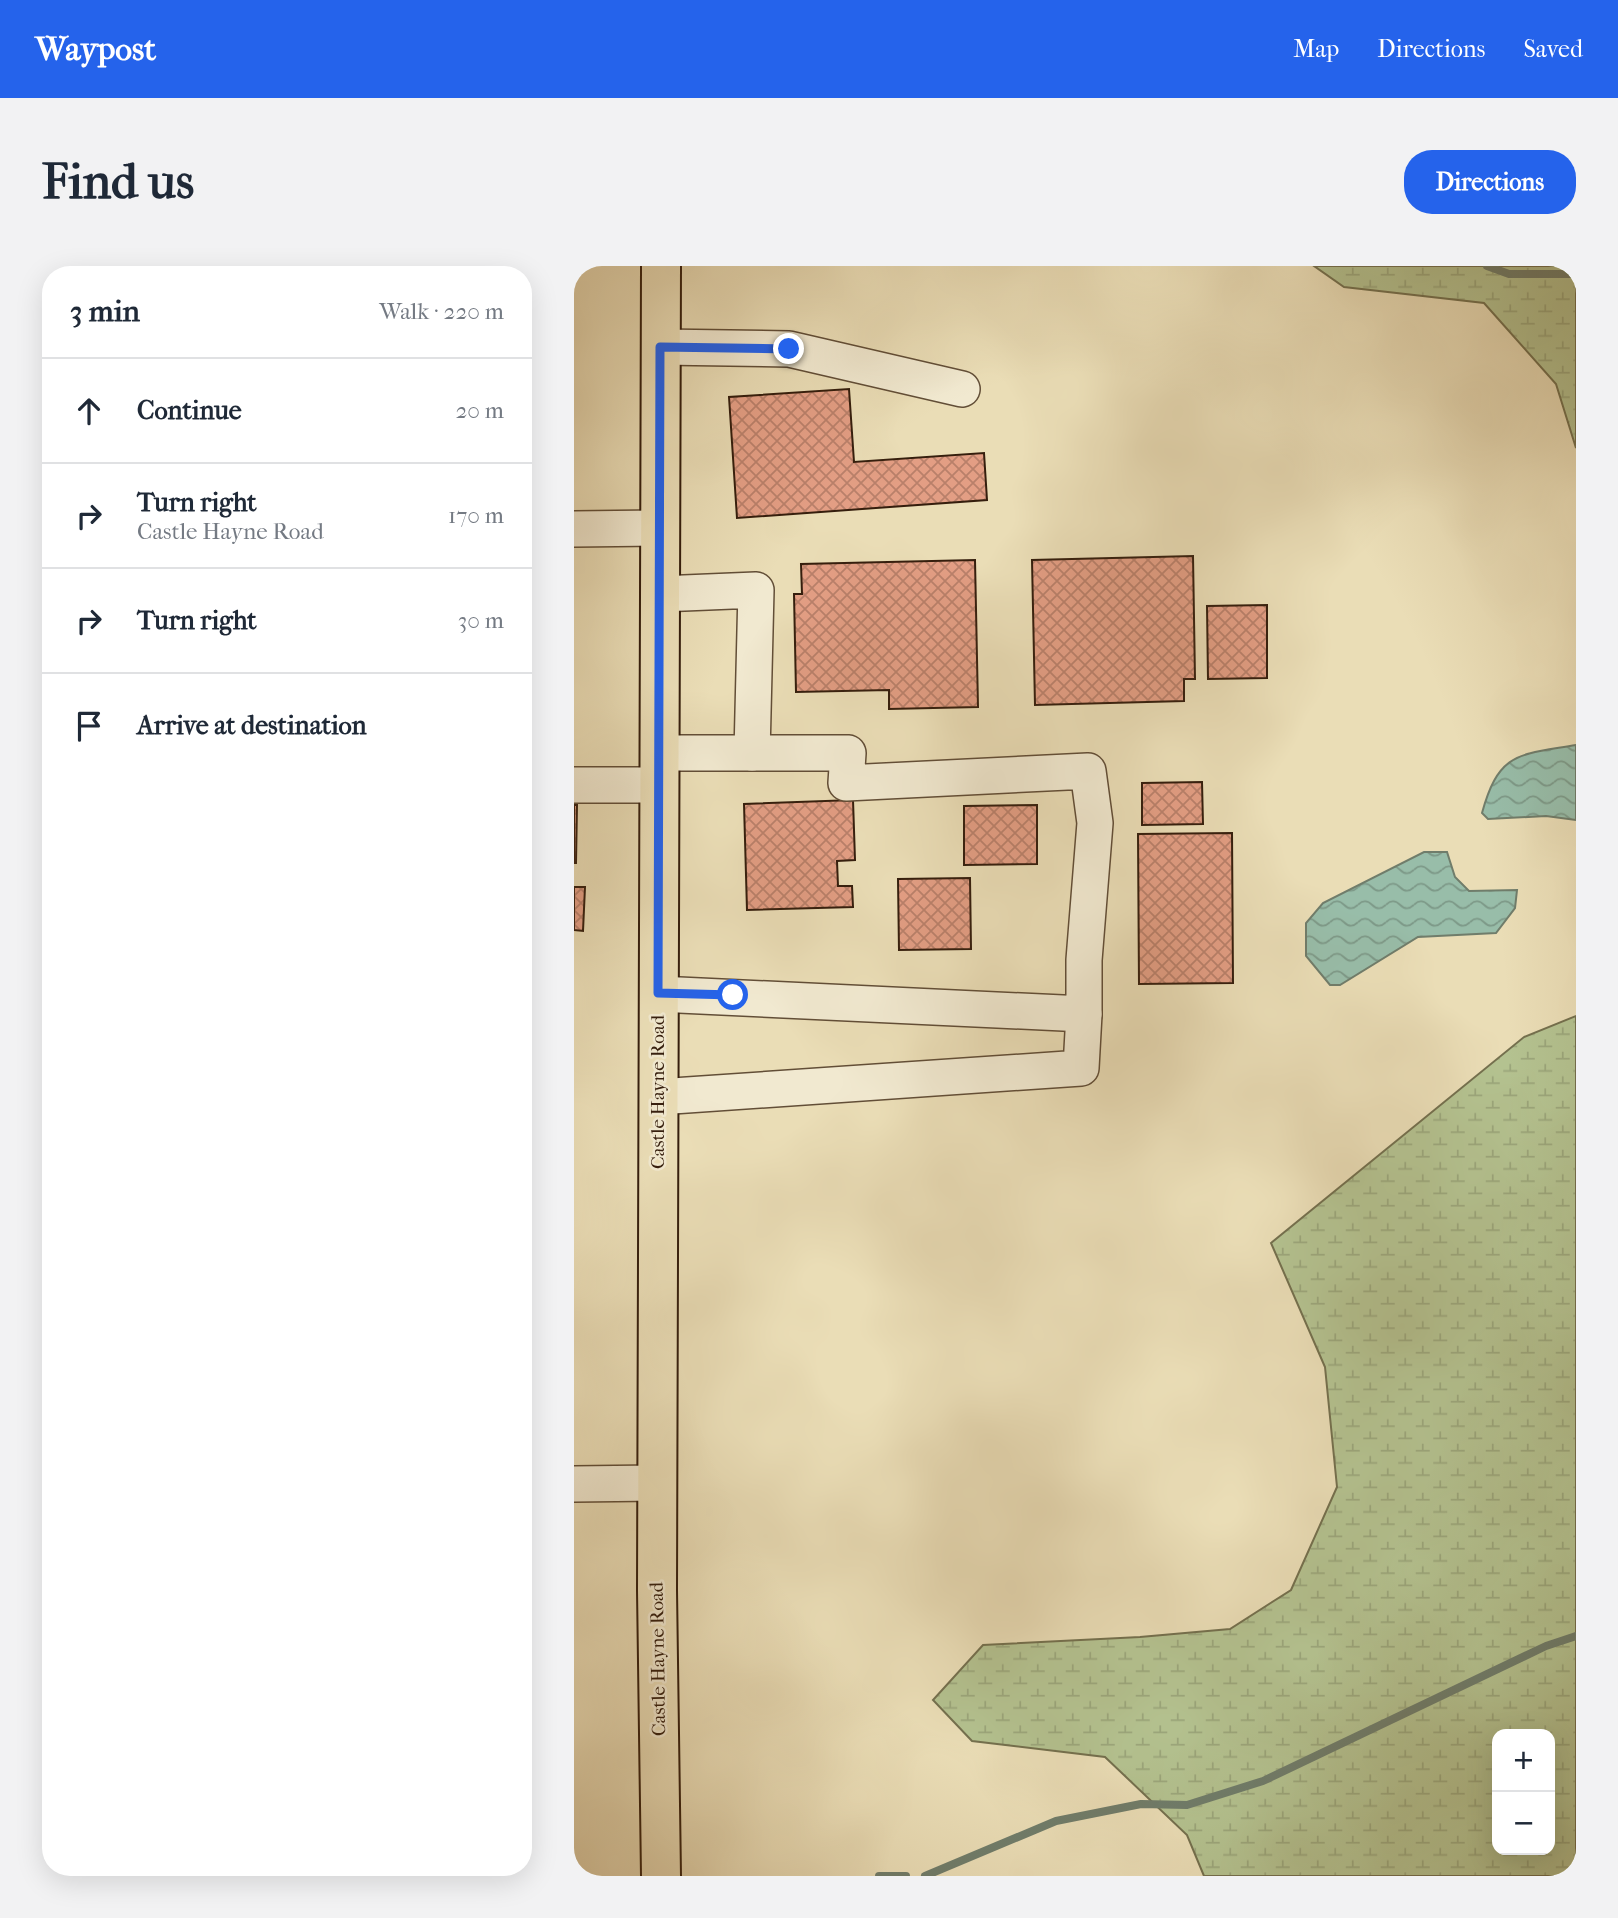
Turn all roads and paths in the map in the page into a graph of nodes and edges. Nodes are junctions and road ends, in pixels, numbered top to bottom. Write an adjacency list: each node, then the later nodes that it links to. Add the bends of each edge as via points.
1 (661, 266): 2 (main road, Castle Hayne Road)
2 (660, 347): 3 (lane, via 789,349); 4 (main road, Castle Hayne Road)
3 (962, 389)
4 (658, 527): 5 (lane); 6 (main road, Castle Hayne Road)
5 (574, 529)
6 (660, 594): 7 (lane, via 756,590); 8 (main road, Castle Hayne Road)
7 (752, 753): 8 (lane); 11 (lane, via 848,753 846,783 1088,771 1095,823)
8 (659, 769): 9 (lane); 10 (main road, Castle Hayne Road)
9 (574, 785)
10 (658, 993): 11 (lane); 12 (main road, Castle Hayne Road)
11 (1084, 1014): 12 (lane, via 1082,1068)
12 (658, 1097): 13 (main road, Castle Hayne Road)
13 (657, 1483): 14 (lane); 15 (main road, Castle Hayne Road)
14 (574, 1484)
15 (661, 1876)

